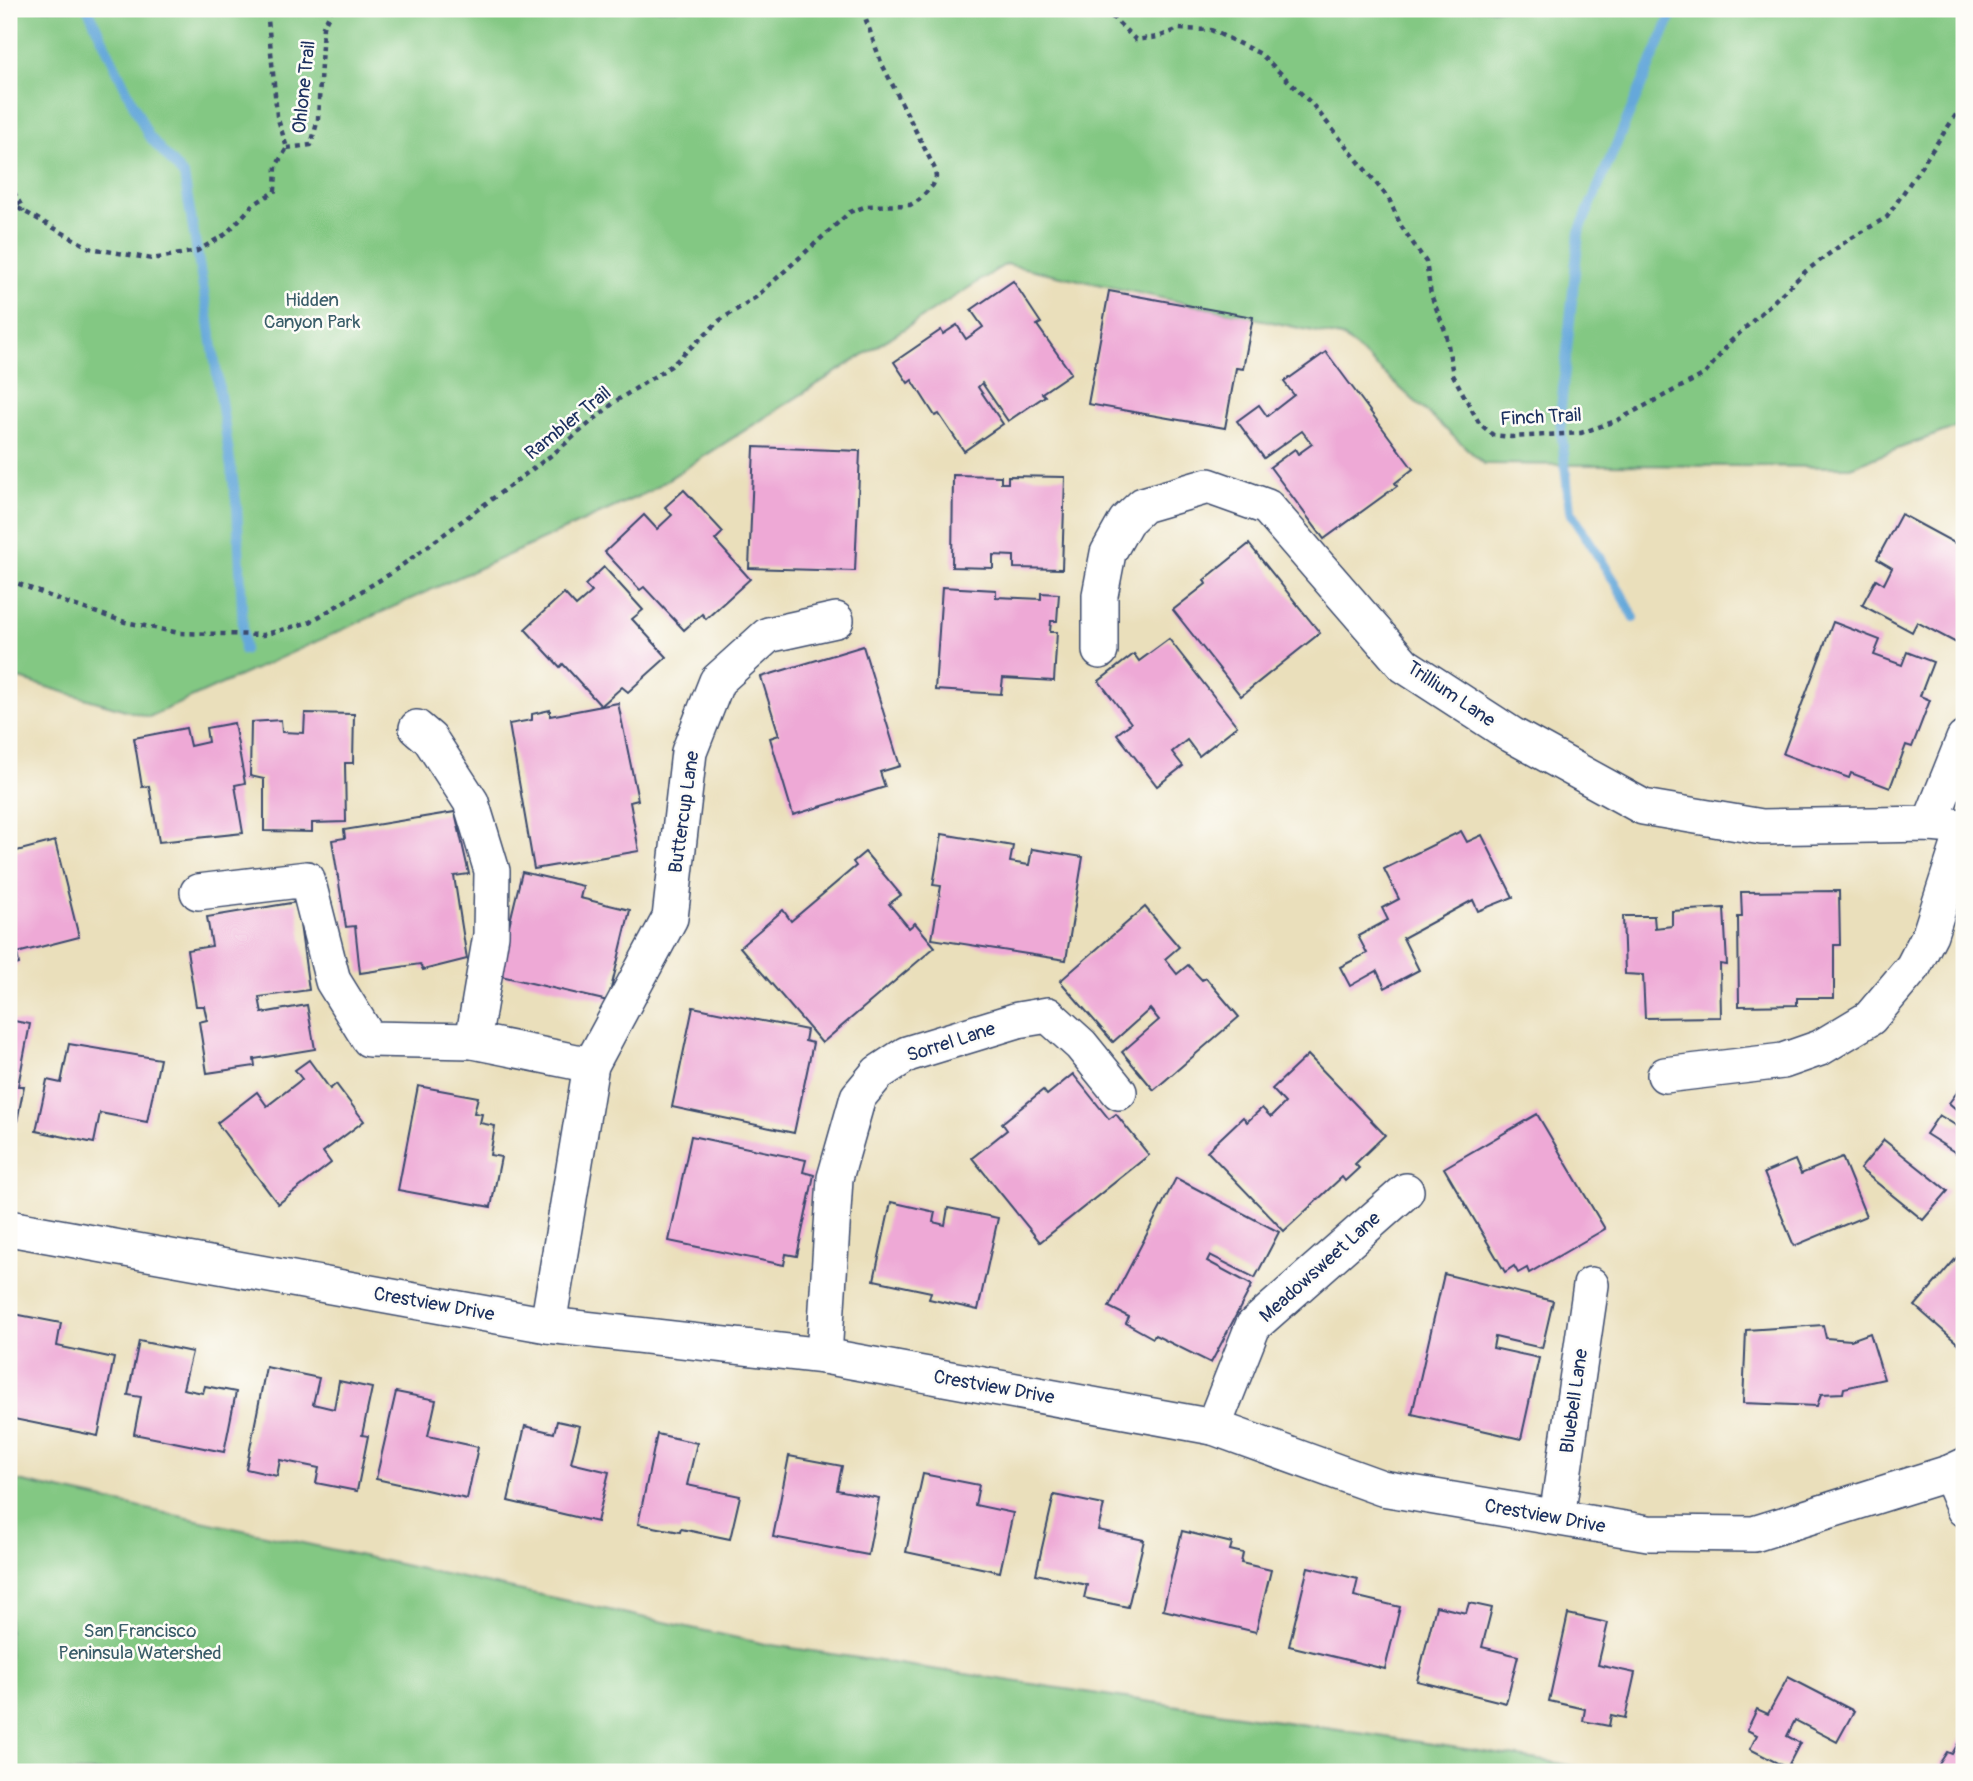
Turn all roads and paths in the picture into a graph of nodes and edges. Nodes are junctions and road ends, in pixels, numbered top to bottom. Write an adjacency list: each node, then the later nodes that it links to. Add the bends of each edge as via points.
1 (267, 9): 6 (path, Ohlone Trail, via 277,116)
2 (331, 9): 6 (path, Ohlone Trail, via 323,27 318,119 311,145)
3 (862, 9): 10 (path, Rambler Trail, via 881,62 935,169 936,177 926,193 910,205 867,206 850,212 671,366 616,401 553,454 390,574 310,622 244,636 179,633 125,622)
4 (1104, 9): 5 (path, Finch Trail, via 1136,40 1179,29 1211,30 1261,54 1312,104 1389,199 1426,262 1453,375 1479,424 1493,435 1511,437 1581,433 1616,421 1705,374 1730,342 1806,271 1887,216)
5 (1964, 103)
6 (288, 148): 9 (path, Ohlone Trail, via 276,166 275,191 253,205 226,234 197,251 152,259 90,248)
7 (9, 183): 9 (path)
8 (9, 204): 9 (path, Ohlone Trail)
9 (24, 212)
10 (9, 580)
11 (836, 621): 19 (street, Buttercup Lane, via 768,635 717,681 690,752 670,918)
12 (1100, 651): 15 (street, Trillium Lane, via 1100,595 1108,554 1126,522 1143,505 1208,486 1267,507 1404,665 1512,735 1643,807 1762,827)
13 (417, 728): 18 (street, via 430,739 471,802 492,871 491,935)
14 (1964, 739): 15 (street)
15 (1930, 824): 16 (street, Trillium Lane)
16 (1964, 828): 20 (street, Trillium Lane, via 1930,934 1913,967 1870,1018 1820,1048 1783,1061)
17 (198, 892): 18 (street, via 307,879 333,981 369,1039)
18 (473, 1041): 19 (street)
19 (591, 1065): 25 (street, Buttercup Lane)
20 (1665, 1075)
21 (1119, 1092): 26 (street, Sorrel Lane, via 1081,1045 1048,1015 907,1054 878,1073 858,1097 835,1178)
22 (1406, 1191): 27 (street, Meadowsweet Lane, via 1254,1326)
23 (9, 1228): 25 (street, Crestview Drive)
24 (1591, 1285): 30 (street, Bluebell Lane)
25 (548, 1325): 26 (street, Crestview Drive)
26 (824, 1356): 27 (street, Crestview Drive)
27 (1213, 1427): 30 (street, Crestview Drive, via 1382,1488)
28 (1957, 1469): 29 (street); 30 (street, Crestview Drive, via 1754,1534 1648,1533)
29 (1964, 1509)
30 (1557, 1517)

